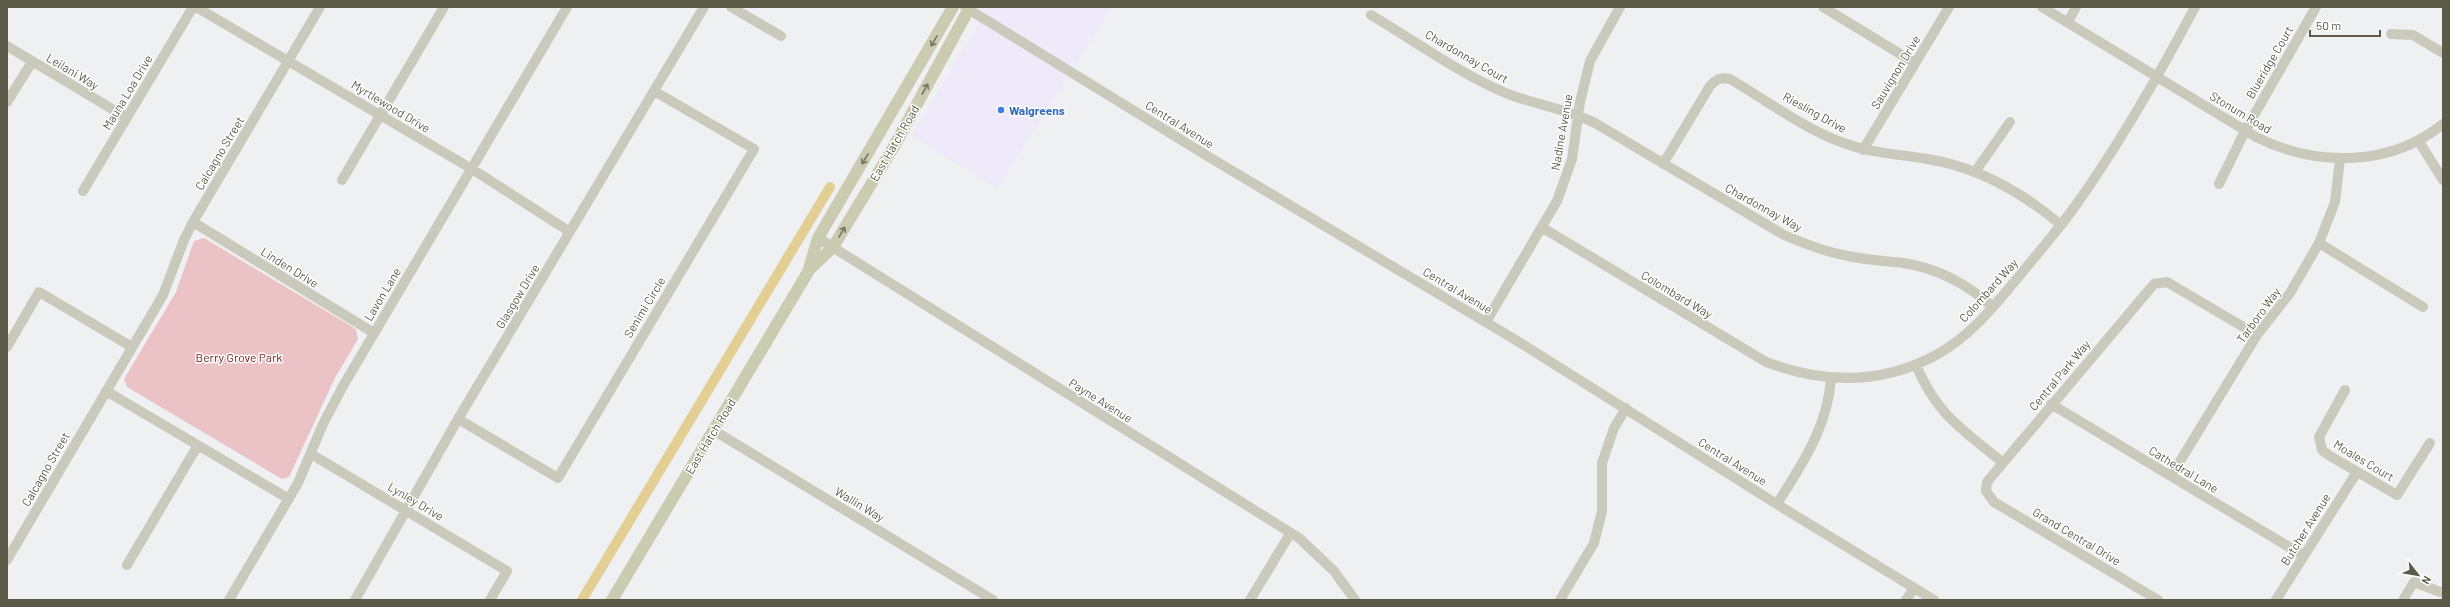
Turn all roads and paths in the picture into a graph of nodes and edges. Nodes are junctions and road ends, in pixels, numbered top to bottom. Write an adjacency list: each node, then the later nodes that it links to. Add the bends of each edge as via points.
1 (193, 7): 31 (street, Mauna Loa Drive)
2 (196, 7): 23 (street, Myrtlewood Drive)
3 (320, 7): 23 (street, Calcagno Street)
4 (444, 7): 29 (street)
5 (567, 7): 39 (street, Lavon Lane)
6 (704, 7): 27 (street, Glasgow Drive)
7 (731, 7): 20 (street)
8 (953, 7): 49 (main road, East Hatch Road, one-way to 49)
9 (1620, 7): 30 (street, Nadine Avenue, via 1590,61)
10 (1823, 7): 25 (street)
11 (1949, 7): 25 (street, Sauvignon Drive)
12 (2042, 7): 18 (street, Stonum Road)
13 (2076, 7): 18 (street)
14 (2195, 7): 26 (street, Colombard Way)
15 (2316, 7): 34 (street, Blueridge Court)
16 (968, 8): 51 (main road, East Hatch Road, one-way to 16, via 892,148); 55 (street, Central Avenue, via 1205,155)
17 (1371, 15): 30 (street, Chardonnay Court, via 1489,85 1529,101)
18 (2068, 22): 26 (street, Stonum Road)
19 (2391, 34): 22 (street, via 2413,35)
20 (781, 36)
21 (7, 46): 24 (street, Leilani Way)
22 (2443, 53)
23 (289, 60): 29 (street, Myrtlewood Drive); 45 (street, Calcagno Street)
24 (32, 62): 28 (street); 31 (street, Leilani Way)
25 (1915, 63): 36 (street, Sauvignon Drive)
26 (2158, 77): 34 (street, Stonum Road); 46 (street, Colombard Way)
27 (654, 91): 48 (street, Glasgow Drive); 66 (street, Senimi Circle, via 754,149 558,478)
28 (7, 102)
29 (381, 114): 39 (street, Myrtlewood Drive); 41 (street)
30 (1579, 115): 38 (street, Chardonnay Way); 47 (street, Nadine Avenue, via 1572,159)
31 (127, 118): 44 (street, Mauna Loa Drive)
32 (2010, 122): 40 (street)
33 (2443, 124): 35 (street, Stonum Road)
34 (2245, 131): 37 (street, Stonum Road, via 2286,151 2312,157); 43 (street, Blueridge Court)
35 (2418, 140): 37 (street, Stonum Road, via 2378,154); 42 (street)
36 (1863, 150): 38 (street, Riesling Drive, via 1822,134 1730,79 1724,78 1710,86); 40 (street, Riesling Drive, via 1928,159)
37 (2340, 159): 50 (street, Tarboro Way, via 2335,202)
38 (1663, 164): 53 (street, Chardonnay Way, via 1757,220 1798,241 1848,256 1902,263 1931,270 1965,285)
39 (472, 169): 48 (street, Myrtlewood Drive); 56 (street, Lavon Lane)
40 (1975, 172): 46 (street, Riesling Drive, via 2021,195)
41 (342, 180)
42 (2443, 180)
43 (2219, 184)
44 (83, 191)
45 (193, 222): 56 (street, Linden Drive); 59 (street, Calcagno Street, via 171,278)
46 (2061, 225): 53 (street, Colombard Way)
47 (1543, 228): 55 (street, Nadine Avenue); 61 (street, Colombard Way, via 1766,362 1788,370)
48 (570, 232): 66 (street, Glasgow Drive)
49 (818, 238): 51 (street, Payne Avenue); 52 (main road, East Hatch Road)
50 (2319, 243): 54 (street); 57 (street, Tarboro Way, via 2290,293)
51 (833, 248): 52 (main road, East Hatch Road); 78 (street, Payne Avenue)
52 (808, 272): 67 (main road, East Hatch Road)
53 (1993, 307): 60 (street, Colombard Way, via 1960,339)
54 (2423, 307)
55 (1486, 322): 65 (street, Central Avenue)
56 (374, 333): 70 (street, Lavon Lane, via 323,424)
57 (2257, 335): 64 (street, Central Park Way, via 2167,282 2160,281 2150,288); 73 (street, Tarboro Way)
58 (7, 347): 59 (street, via 39,292)
59 (132, 347): 63 (street, Calcagno Street)
60 (1916, 365): 61 (street, Colombard Way, via 1873,376); 71 (street, via 1930,395 1947,416)
61 (1831, 378): 76 (street, via 1829,400 1821,428)
62 (2345, 390): 72 (street, Moales Court, via 2320,436 2320,445 2322,450)
63 (106, 391): 69 (street); 80 (street, Calcagno Street)
64 (2051, 404): 71 (street, Central Park Way); 73 (street, Cathedral Lane)
65 (1626, 408): 76 (street, Central Avenue); 91 (street, via 1614,428 1602,463 1602,511 1594,543)
66 (458, 419): 77 (street, Glasgow Drive)
67 (713, 430): 87 (main road, East Hatch Road); 88 (street, Wallin Way)
68 (2430, 443): 72 (street, Moales Court, via 2397,495)
69 (198, 445): 75 (street); 81 (street)
70 (311, 454): 75 (street, Lavon Lane); 77 (street, Lynley Drive)
71 (2002, 462): 74 (street, Central Park Way, via 1990,477)
72 (2357, 472): 79 (street, Butcher Avenue)
73 (2171, 476): 79 (street, Cathedral Lane)
74 (1986, 491): 94 (street, Grand Central Drive, via 1994,502)
75 (289, 499): 84 (street, Lavon Lane)
76 (1777, 504): 82 (street, Central Avenue)
77 (408, 511): 85 (street, Glasgow Drive); 86 (street, Lynley Drive, via 507,571)
78 (1290, 534): 89 (street); 90 (street, Payne Avenue, via 1334,571)
79 (2304, 556): 95 (street, Butcher Avenue)
80 (7, 560)
81 (127, 565)
82 (1914, 588): 92 (street); 93 (street, Central Avenue)
83 (2443, 593): 96 (street, via 2414,582)
84 (229, 600)
85 (355, 600)
86 (490, 600)
87 (612, 600)
88 (993, 600)
89 (1250, 600)
90 (1356, 600)
91 (1560, 600)
92 (1906, 600)
93 (1934, 600)
94 (2158, 600)
95 (2276, 600)
96 (2403, 600)

